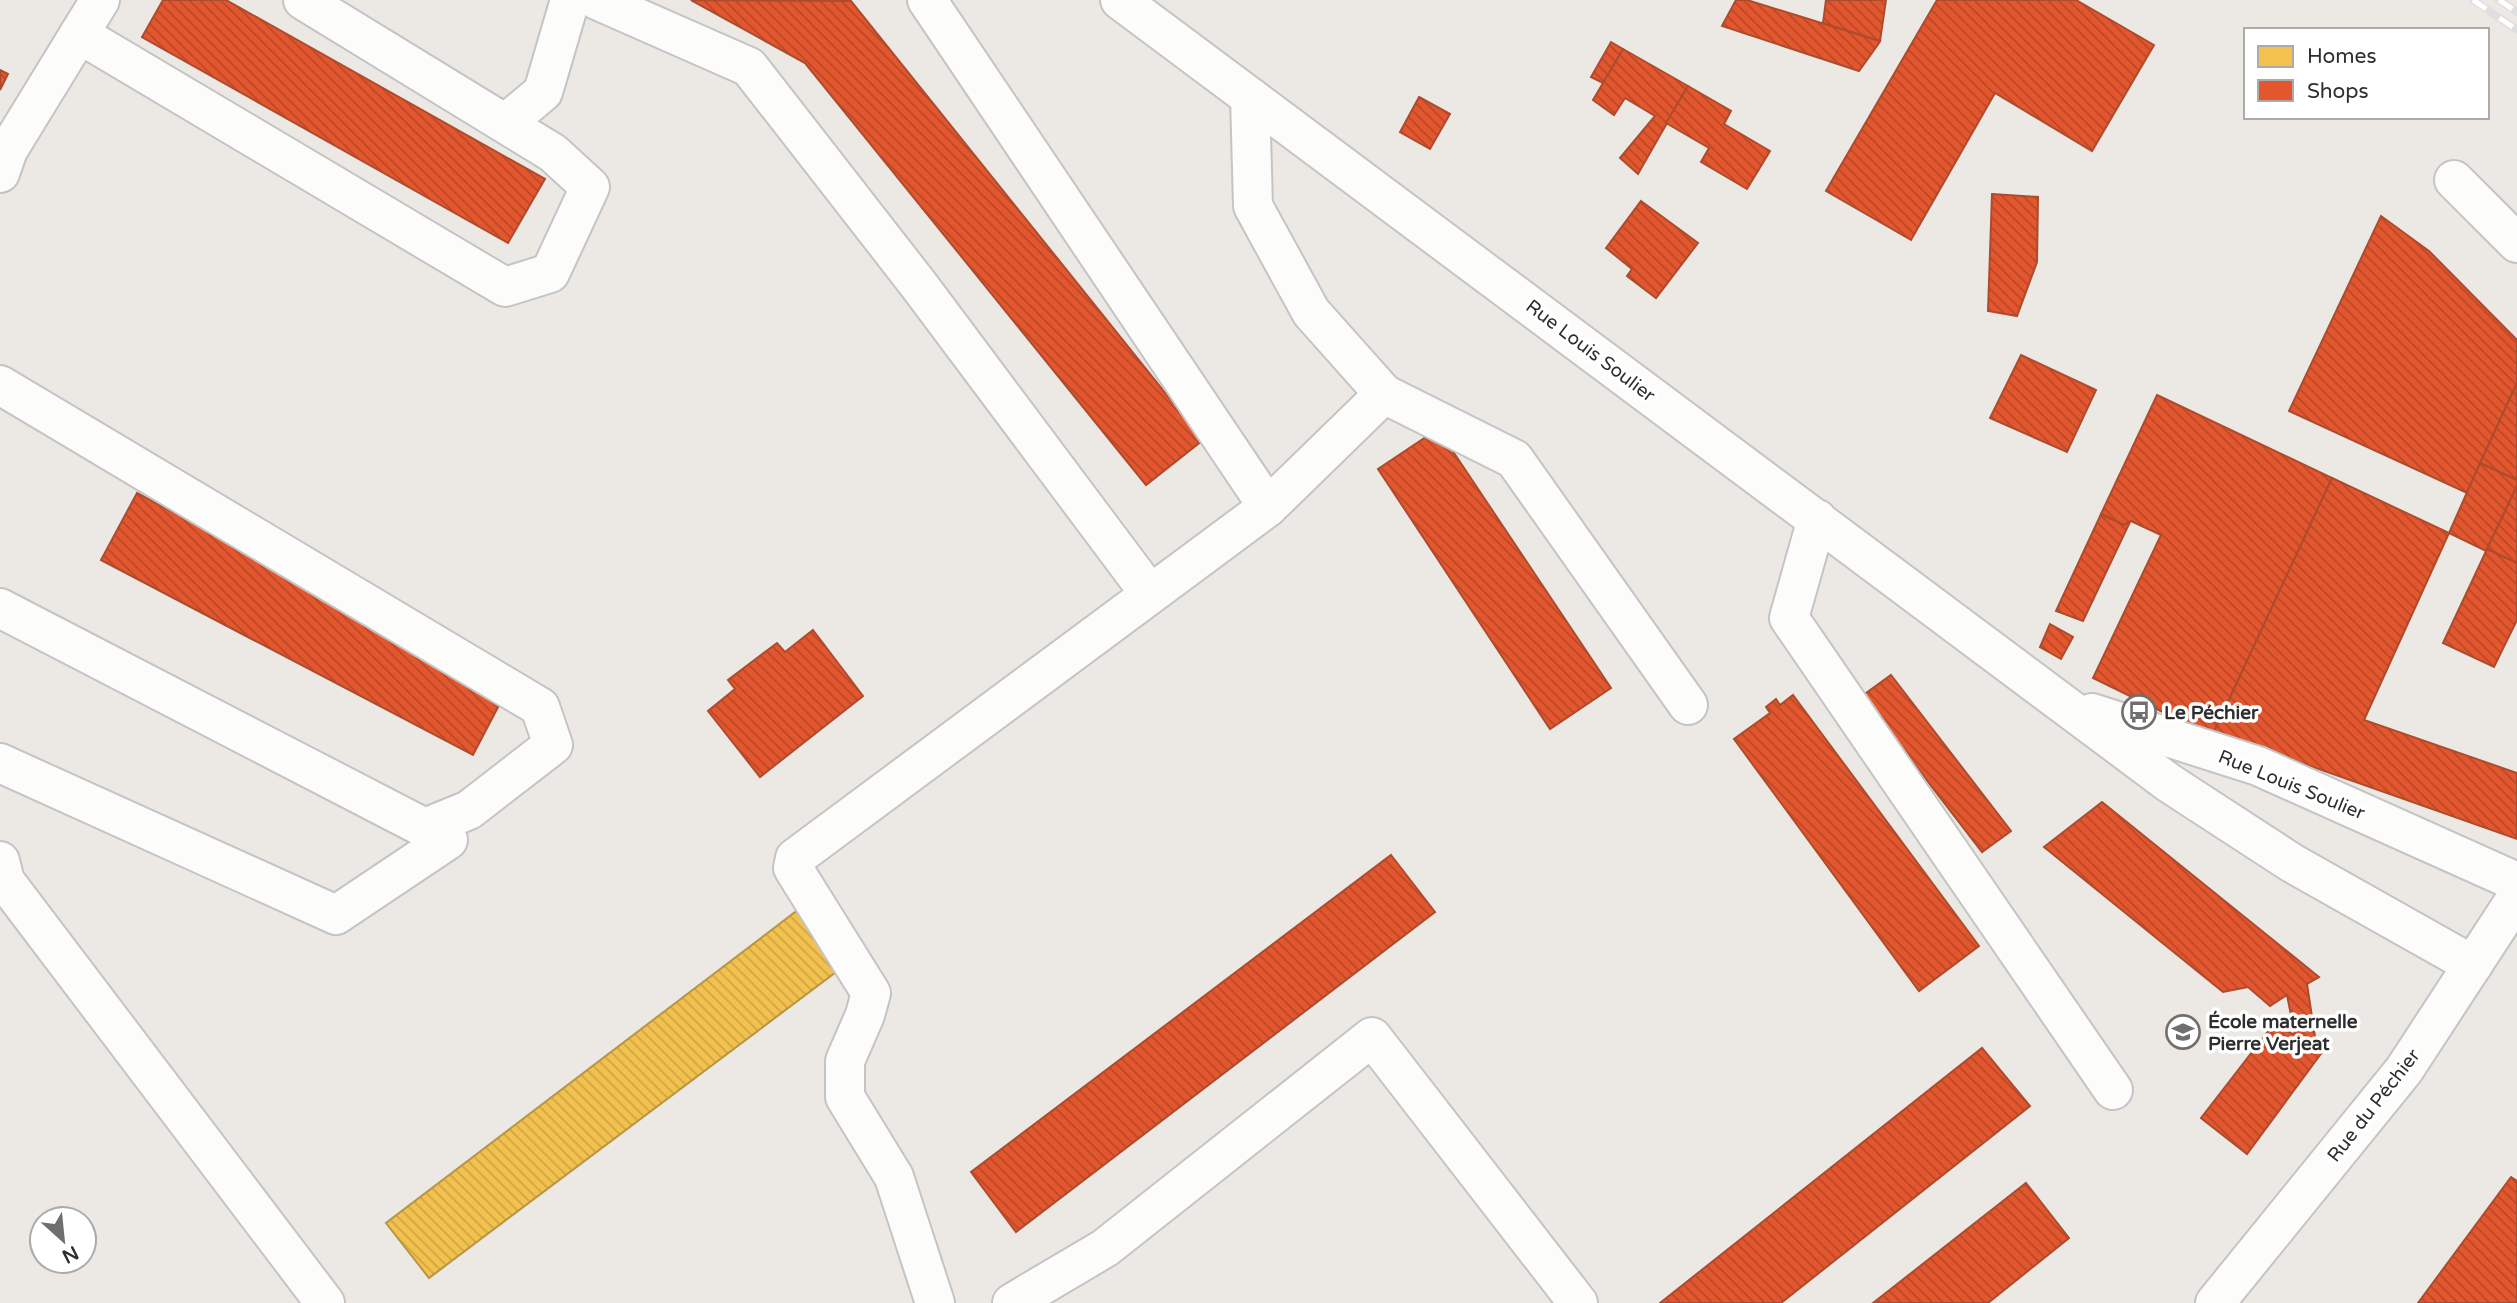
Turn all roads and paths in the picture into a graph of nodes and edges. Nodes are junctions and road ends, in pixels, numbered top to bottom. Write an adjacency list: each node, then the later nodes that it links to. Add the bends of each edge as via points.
1 (100, 0): 7 (street)
2 (303, 0): 9 (street)
3 (570, 0): 9 (street, via 543,92)
4 (597, 0): 17 (street, via 749,67)
5 (927, 0): 15 (street)
6 (1120, 0): 8 (street, Rue Louis Soulier)
7 (79, 34): 9 (street, via 505,287 550,273 590,187 553,153); 10 (street, via 8,150)
8 (1251, 97): 14 (street, via 1253,206 1311,312); 16 (street, Rue Louis Soulier)
9 (506, 123)
10 (0, 173)
11 (2454, 180): 12 (street)
12 (2517, 243)
13 (0, 385): 22 (street, via 540,707 553,745 469,810)
14 (1384, 394): 15 (street); 20 (street, via 1514,459)
15 (1268, 507): 17 (street)
16 (1817, 519): 19 (street, Rue Louis Soulier); 27 (street, via 1790,618)
17 (1150, 594): 29 (street, via 795,858 793,868 871,993 845,1061 845,1097 894,1177)
18 (0, 608): 22 (street)
19 (2060, 702): 24 (street, Rue Louis Soulier, via 2258,766); 26 (street, Rue Louis Soulier, via 2169,783 2291,863)
20 (1688, 705)
21 (0, 763): 22 (street, via 336,915 448,840)
22 (425, 828)
23 (0, 861): 28 (street, via 5,881)
24 (2517, 883)
25 (2517, 897): 26 (street, Rue du Péchier)
26 (2473, 965): 32 (street, Rue du Péchier, via 2404,1070)
27 (2113, 1090)
28 (326, 1303)
29 (935, 1303)
30 (1012, 1303): 31 (street, via 1105,1248 1372,1037)
31 (1578, 1303)
32 (2215, 1303)

